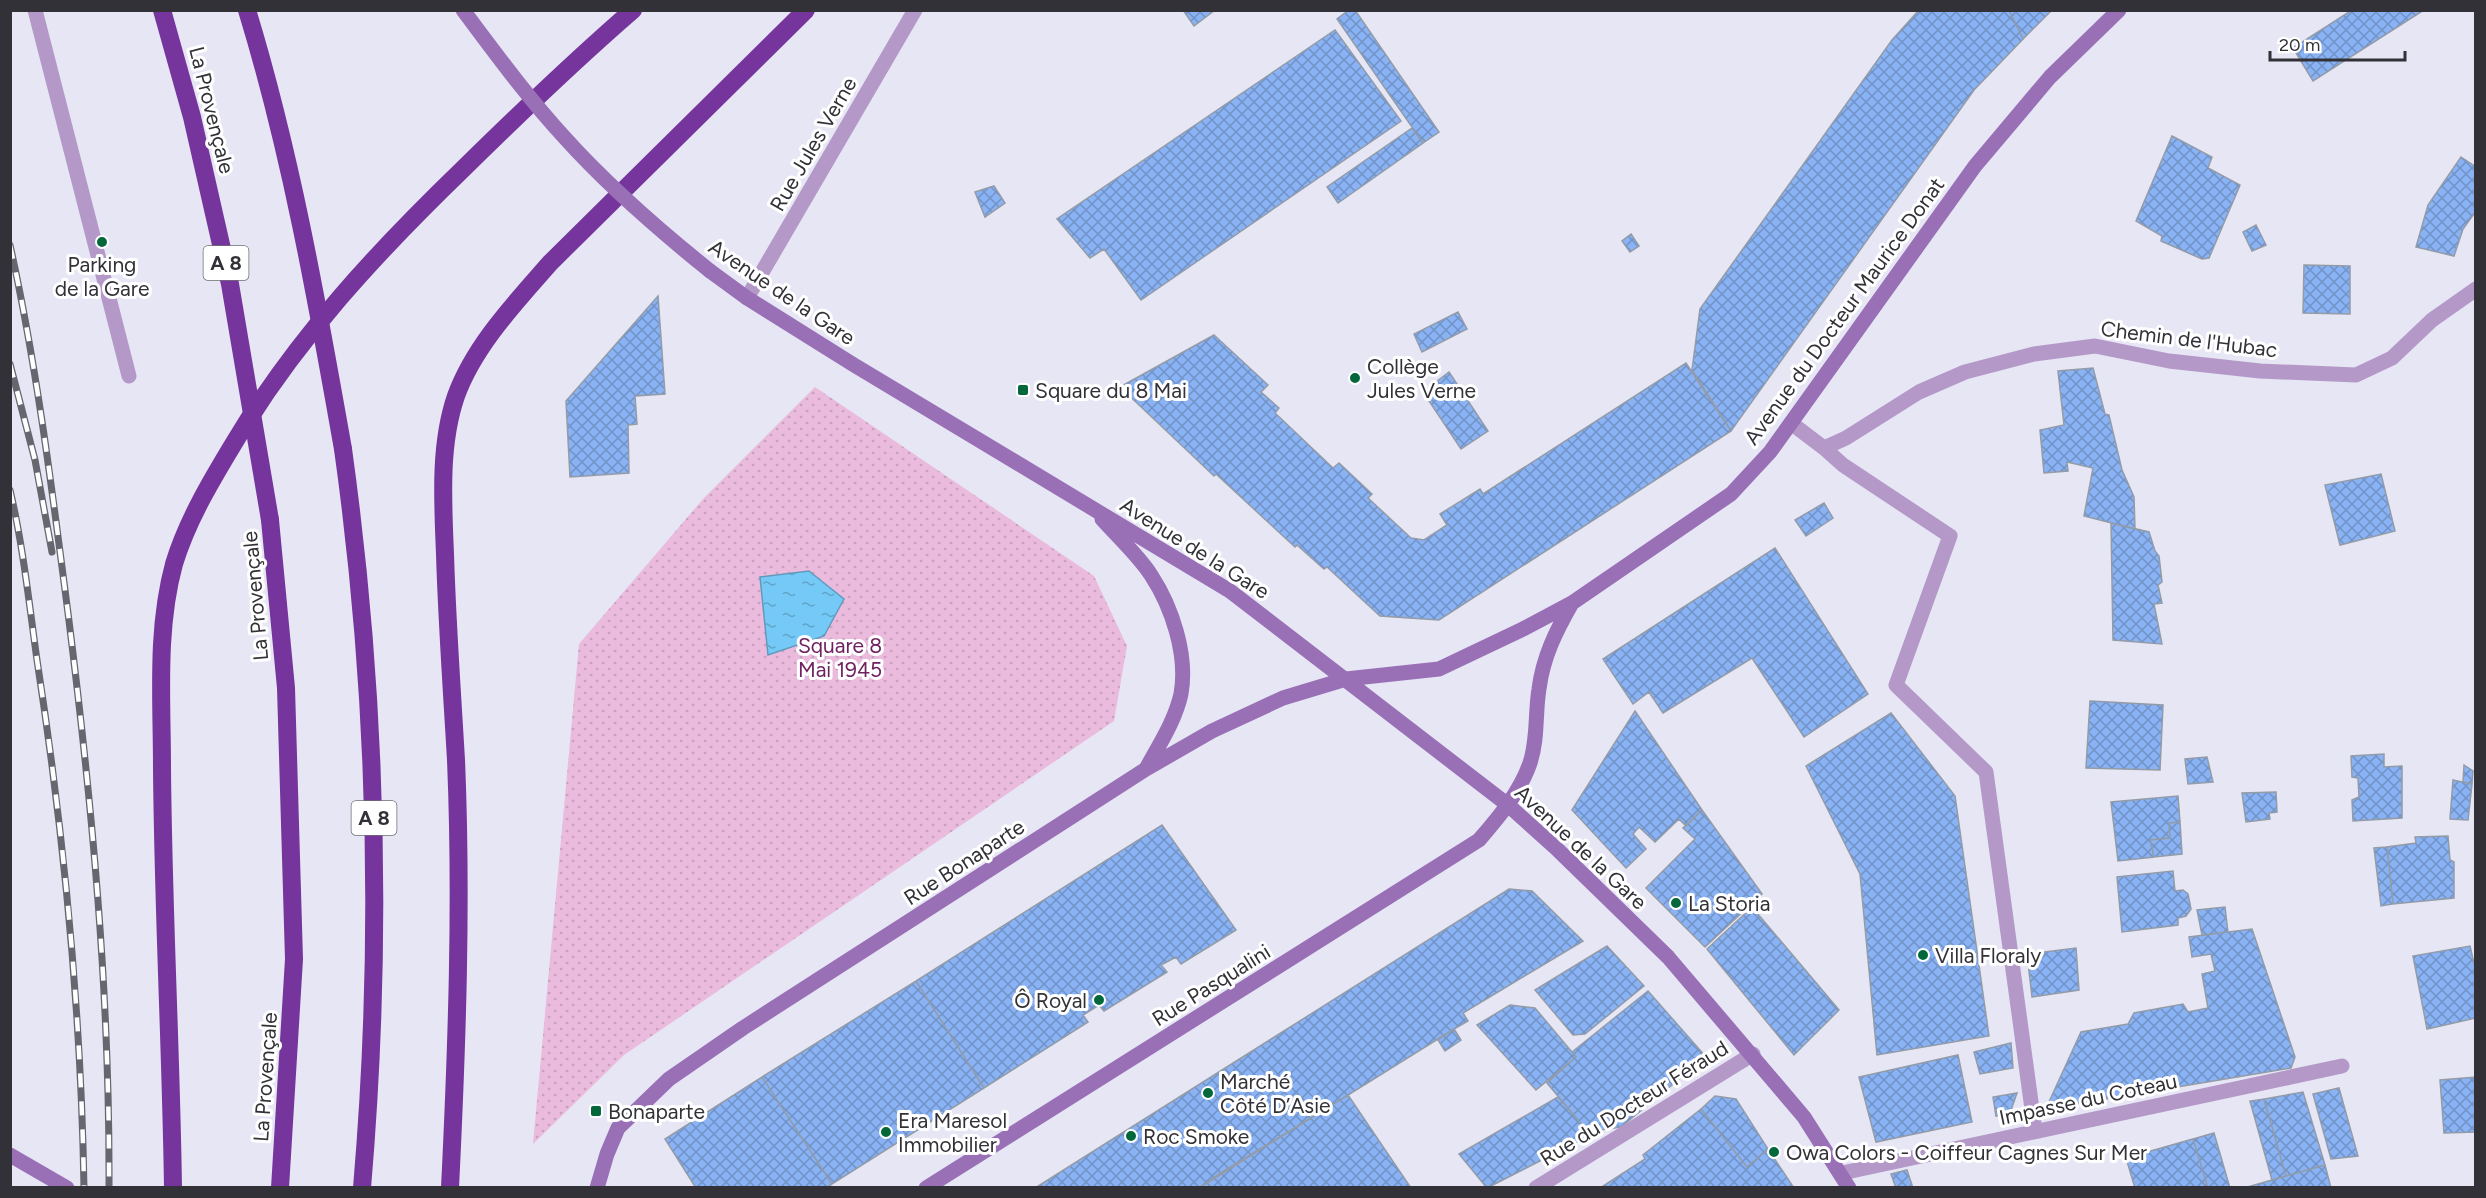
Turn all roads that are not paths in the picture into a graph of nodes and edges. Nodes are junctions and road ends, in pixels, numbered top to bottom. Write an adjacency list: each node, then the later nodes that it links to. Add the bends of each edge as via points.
1 (35, 10): 11 (street)
2 (162, 10): 27 (highway, La Provençale / A 8, bridge, via 192,117 230,284 270,520 286,688 294,958)
3 (247, 10): 28 (highway, A 8, bridge, via 265,68 312,278 358,560 375,823 372,996)
4 (463, 10): 10 (main road, Avenue de la Gare, bridge, via 566,139 645,217)
5 (633, 10): 26 (highway, via 440,190 313,327 264,392 204,493 175,563 162,633 162,882)
6 (806, 10): 29 (highway, via 550,263 512,306 475,358 456,397 442,491 456,761 459,917)
7 (915, 10): 10 (street, Rue Jules Verne)
8 (2119, 10): 12 (main road, Avenue du Docteur Maurice Donat, via 2050,77 1975,166)
9 (2475, 289): 13 (street, Chemin de l'Hubac, via 2432,320 2392,358 2356,375 2260,371 2095,346 2034,354 1965,372 1919,392)
10 (747, 298): 14 (main road, Avenue de la Gare)
11 (129, 376)
12 (1791, 423): 13 (street); 15 (main road, Avenue du Docteur Maurice Donat, via 1731,494)
13 (1824, 448): 21 (street, via 1843,465 1950,536 1896,685 1986,772)
14 (1093, 509): 16 (main road, Avenue de la Gare, via 1230,591); 17 (main road, Rue Bonaparte, via 1150,574 1178,636 1181,693 1171,723)
15 (1572, 603): 16 (main road, Avenue du Docteur Maurice Donat, via 1439,669); 18 (main road, Avenue du Docteur Maurice Donat, via 1550,642 1539,687 1530,764)
16 (1346, 679): 17 (main road, Avenue du Docteur Maurice Donat, via 1248,713); 18 (main road, Avenue de la Gare)
17 (1146, 769): 22 (main road, Rue Bonaparte, via 669,1079 618,1128)
18 (1508, 805): 19 (main road, Avenue de la Gare, via 1668,957); 32 (main road, Rue Pasqualini, via 1479,840 1461,853)
19 (1753, 1054): 24 (main road, Avenue de la Gare, via 1804,1117); 33 (street, Rue du Docteur Féraud)
20 (2342, 1066): 21 (street, Impasse du Coteau)
21 (2035, 1131): 24 (street, Impasse du Coteau)
22 (607, 1154): 30 (main road, Rue Bonaparte); 31 (main road)
23 (10, 1155): 25 (main road)
24 (1842, 1173): 34 (main road, Avenue de la Gare)
25 (67, 1188)
26 (174, 1188)
27 (280, 1188)
28 (362, 1188)
29 (450, 1188)
30 (597, 1188)
31 (610, 1188)
32 (926, 1188)
33 (1536, 1188)
34 (1849, 1188)

